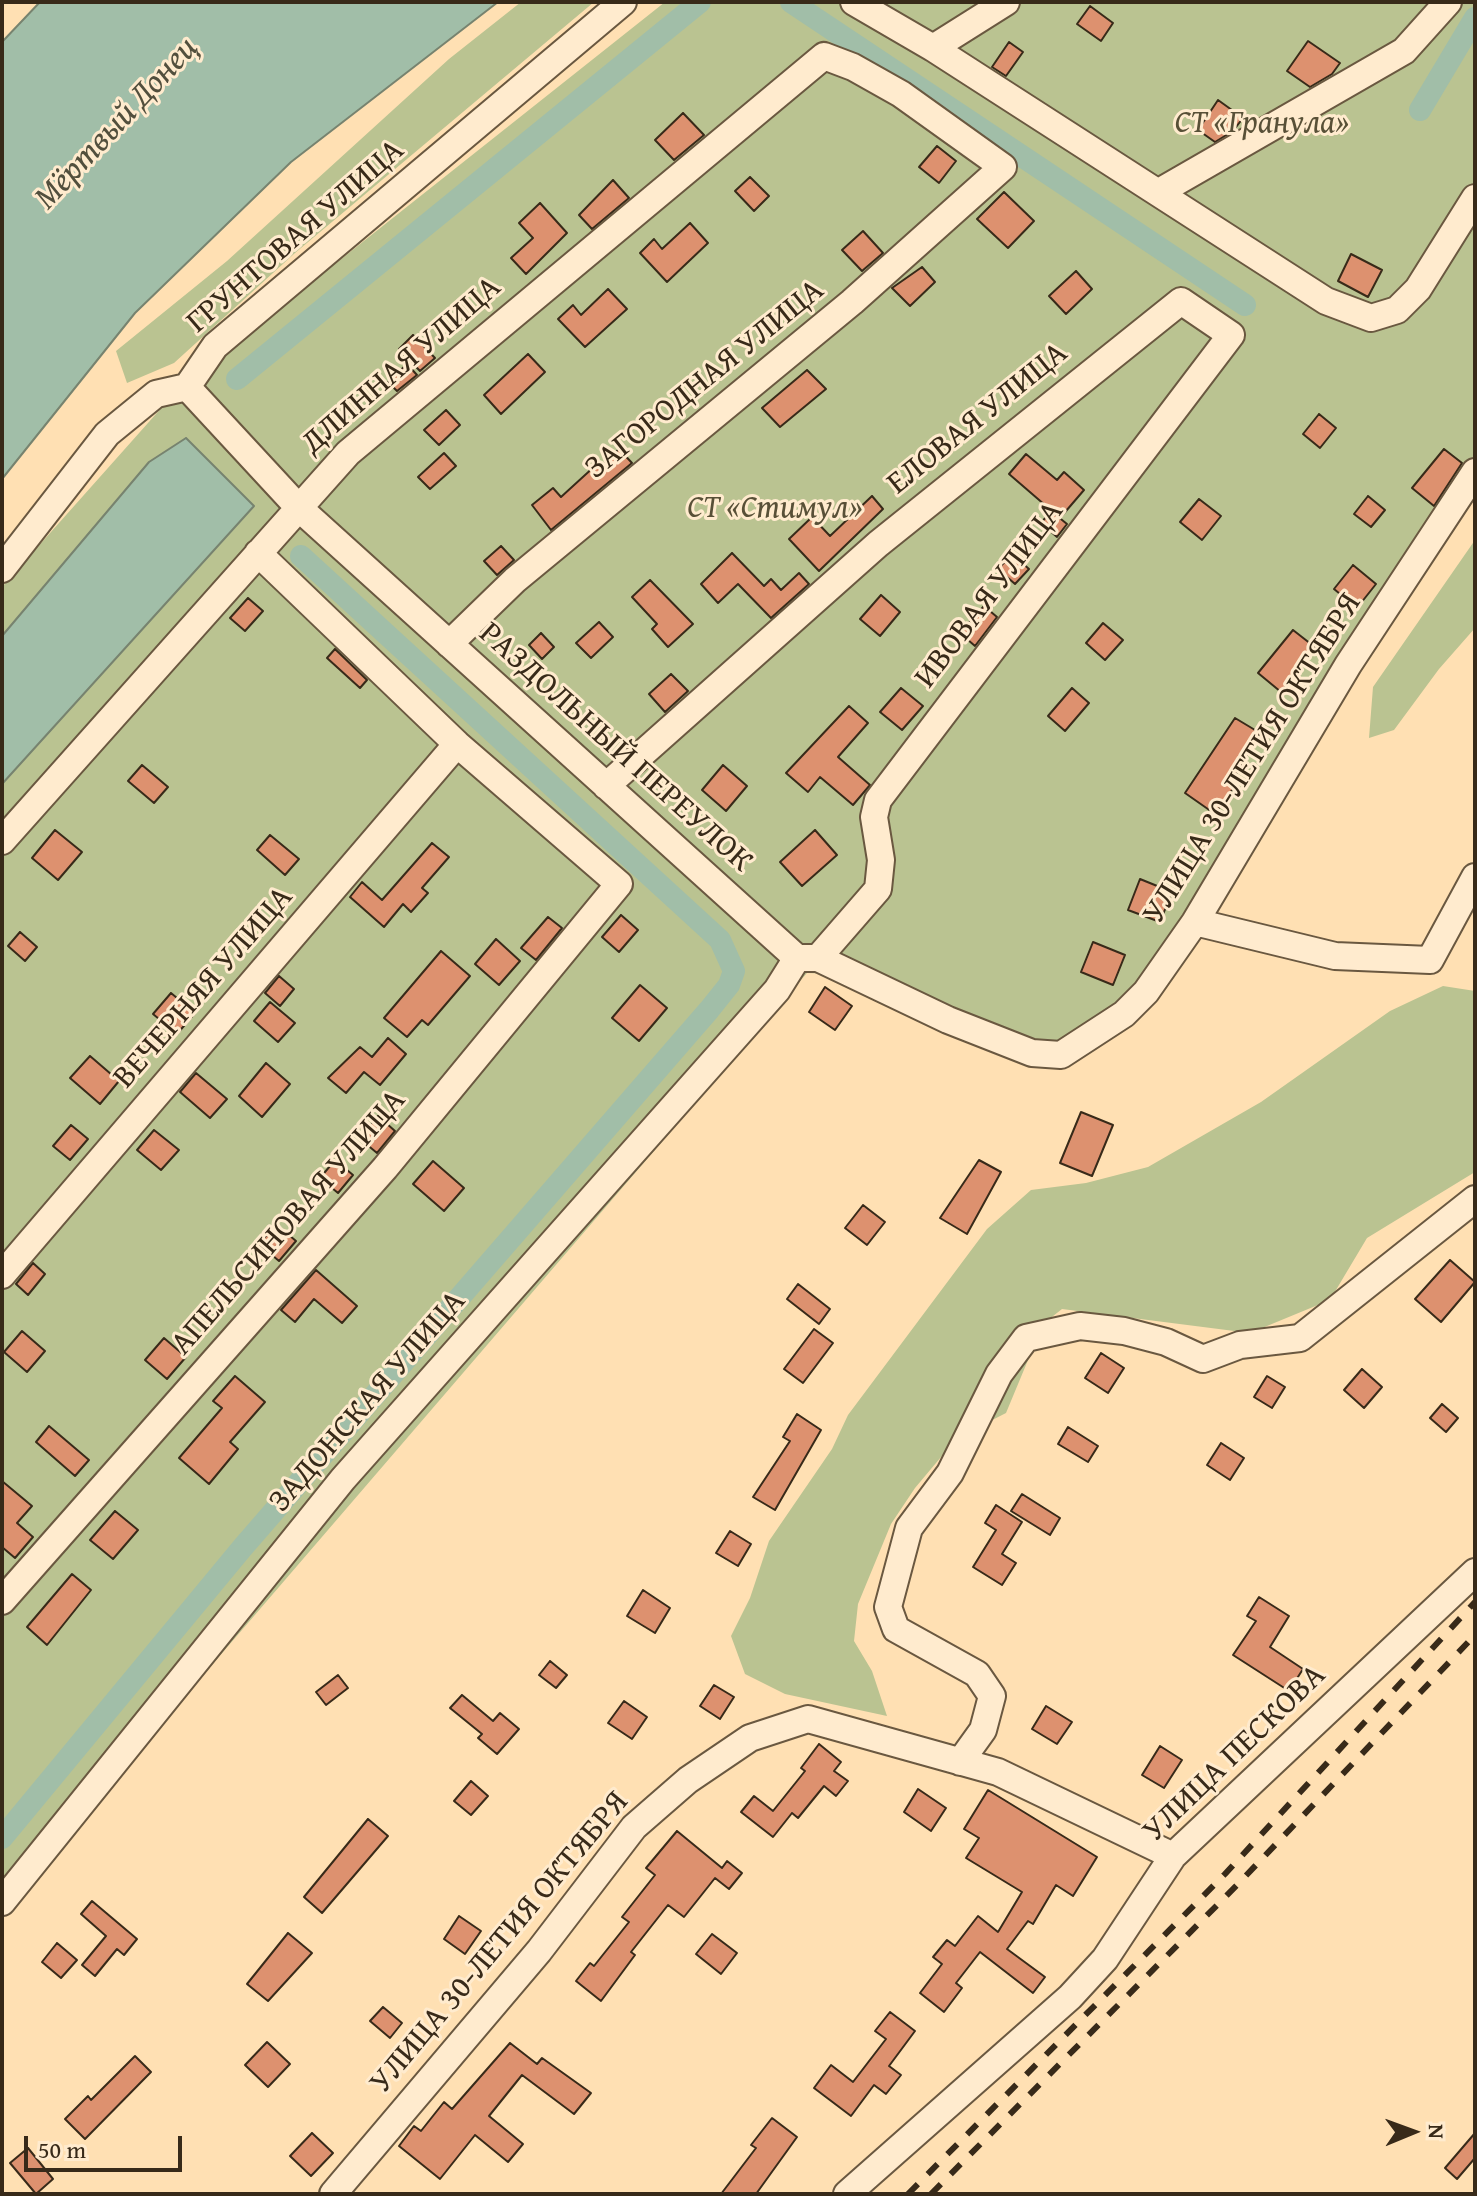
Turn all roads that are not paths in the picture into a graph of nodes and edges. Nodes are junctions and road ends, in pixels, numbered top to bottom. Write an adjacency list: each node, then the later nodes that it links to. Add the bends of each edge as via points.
1 (623, 2): 10 (street, ГРУНТОВАЯ УЛИЦА, via 215,346)
2 (854, 2): 5 (street)
3 (1006, 2): 5 (street)
4 (1448, 2): 7 (street, via 1404,51)
5 (933, 48): 7 (street)
6 (1003, 167): 12 (street, ДЛИННАЯ УЛИЦА, via 901,94 824,56 394,411); 15 (street, ЗАГОРОДНАЯ УЛИЦА, via 852,302 515,580)
7 (1159, 192): 8 (street, via 1326,301 1371,318 1397,310 1418,289)
8 (1475, 198)
9 (1181, 301): 17 (street, ЕЛОВАЯ УЛИЦА, via 878,544); 21 (street, ИВОВАЯ УЛИЦА, via 1231,335 878,800 878,889)
10 (187, 387): 12 (street, РАЗДОЛЬНЫЙ ПЕРЕУЛОК); 14 (street, via 156,394 107,434)
11 (1475, 472): 20 (street, УЛИЦА 30-ЛЕТИЯ ОКТЯБРЯ, via 1348,665)
12 (299, 508): 13 (street, ДЛИННАЯ УЛИЦА); 15 (street, РАЗДОЛЬНЫЙ ПЕРЕУЛОК)
13 (258, 553): 16 (street); 18 (street, ДЛИННАЯ УЛИЦА)
14 (2, 569)
15 (449, 644): 17 (street, РАЗДОЛЬНЫЙ ПЕРЕУЛОК)
16 (457, 744): 24 (street, ВЕЧЕРНЯЯ УЛИЦА); 26 (street, АПЕЛЬСИНОВАЯ УЛИЦА, via 619,884 385,1168)
17 (606, 786): 21 (street, РАЗДОЛЬНЫЙ ПЕРЕУЛОК)
18 (2, 841)
19 (1475, 877): 20 (street, via 1430,960 1335,956)
20 (1195, 922): 22 (street, УЛИЦА 30-ЛЕТИЯ ОКТЯБРЯ, via 1135,1005)
21 (808, 958): 22 (street, РАЗДОЛЬНЫЙ ПЕРЕУЛОК, via 1032,1053); 29 (street, ЗАДОНСКАЯ УЛИЦА, via 343,1479)
22 (1061, 1055)
23 (1475, 1199): 27 (street, via 1300,1338 1240,1345 1203,1359 1124,1331 1080,1326 1026,1338 999,1374 950,1473 909,1528 888,1607 896,1629 977,1674 992,1696 983,1730)
24 (2, 1275)
25 (1475, 1572): 28 (street, УЛИЦА ПЕСКОВА)
26 (2, 1601)
27 (960, 1762): 28 (street, УЛИЦА 30-ЛЕТИЯ ОКТЯБРЯ, via 998,1772); 30 (street, УЛИЦА 30-ЛЕТИЯ ОКТЯБРЯ, via 808,1719 750,1738 688,1780 634,1827 539,1951)
28 (1173, 1856): 31 (street, УЛИЦА ПЕСКОВА, via 1105,1959 1070,1997)
29 (2, 1902)
30 (333, 2194)
31 (847, 2194)

